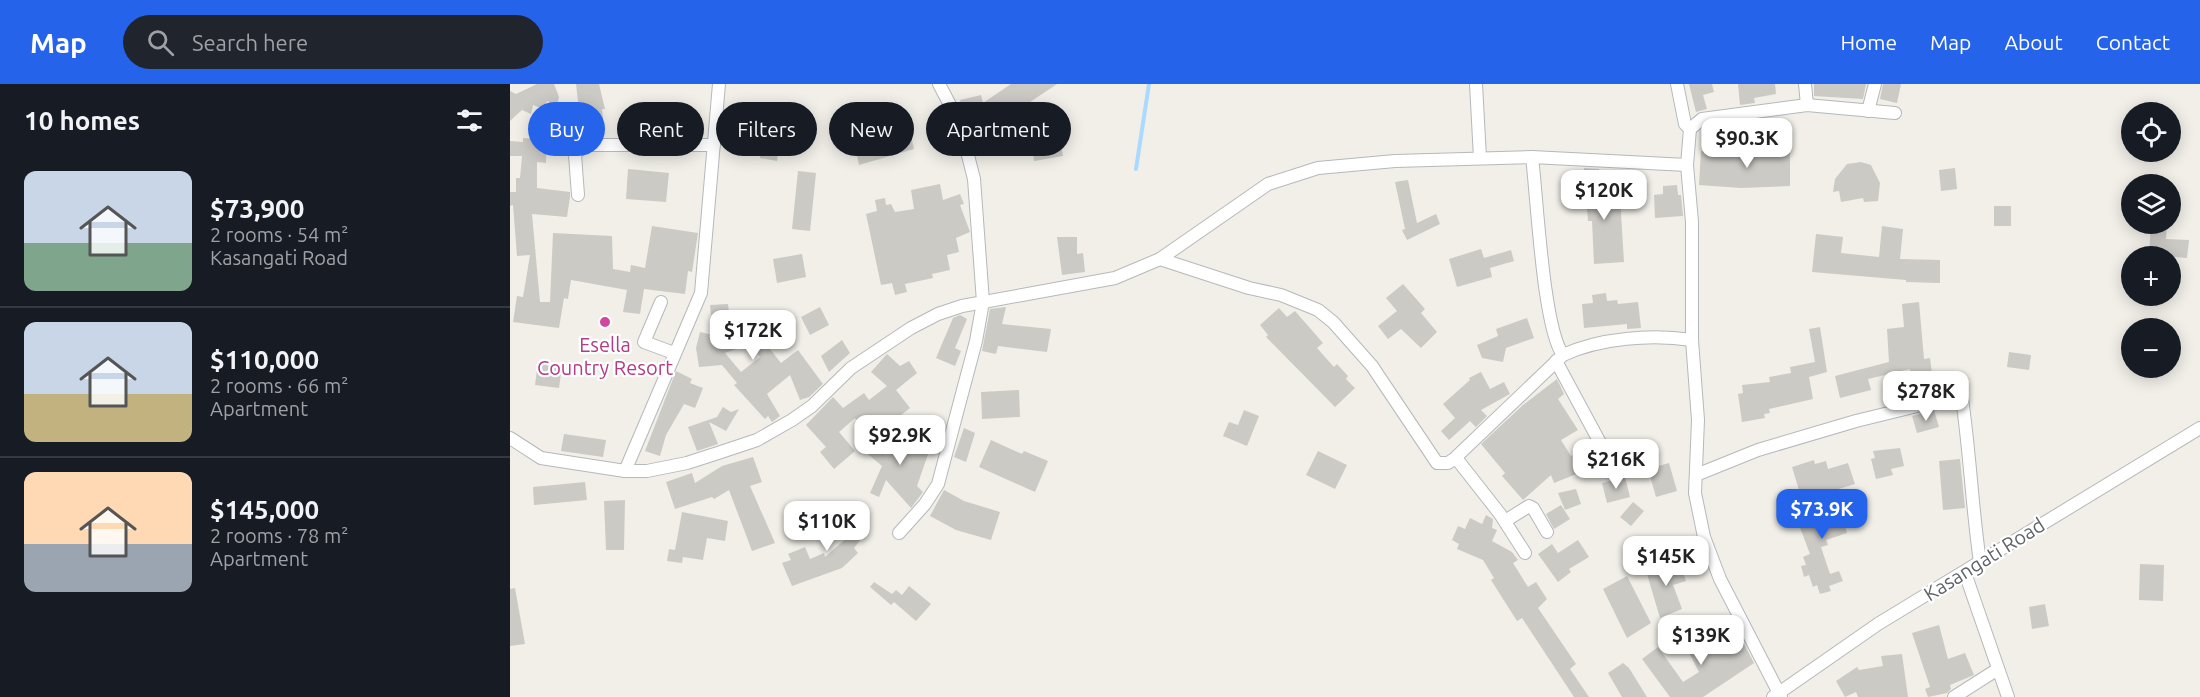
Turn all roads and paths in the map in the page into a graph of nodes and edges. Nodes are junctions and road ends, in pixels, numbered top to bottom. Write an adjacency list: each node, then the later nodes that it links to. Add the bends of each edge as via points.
1 (719, 84): 11 (street)
2 (939, 84): 18 (street, via 960,124 974,179)
3 (1476, 84): 13 (street)
4 (1677, 84): 10 (street, via 1685,124)
5 (1805, 84): 7 (street)
6 (1875, 84): 8 (street)
7 (1807, 105): 8 (street); 10 (street, via 1702,119)
8 (1868, 111): 9 (street)
9 (1895, 113)
10 (1690, 129): 14 (street)
11 (714, 145): 15 (street, via 583,145 575,155); 20 (street, via 701,293)
12 (1532, 157): 13 (street); 14 (street); 21 (street, via 1548,301)
13 (1480, 158): 16 (street, via 1318,168 1279,178)
14 (1687, 165): 19 (street, via 1692,222)
15 (578, 195)
16 (1160, 259): 18 (street, via 1115,278); 24 (street, via 1318,310 1372,366 1434,460 1443,464)
17 (661, 302): 20 (street, via 644,342)
18 (983, 302): 26 (street, via 954,309 911,328 851,368 812,406 757,440 687,463); 30 (street, via 938,484)
19 (1692, 340): 21 (street, via 1632,339 1577,348); 27 (street, via 1698,420)
20 (674, 353): 26 (street)
21 (1559, 358): 24 (street); 25 (street)
22 (2200, 428): 32 (street, Kasangati Road)
23 (510, 438): 26 (street, via 541,458)
24 (1456, 458): 28 (street)
25 (1611, 463)
26 (625, 471)
27 (1696, 475): 32 (street, via 1758,450 1958,396 1962,399); 35 (street, via 1695,493 1704,537 1720,579)
28 (1505, 521): 29 (street, via 1529,506); 31 (street)
29 (1547, 532)
30 (899, 533)
31 (1525, 553)
32 (1980, 562): 33 (street, Kasangati Road)
33 (1965, 573): 34 (street); 35 (street, Kasangati Road, via 1878,624)
34 (1998, 669): 36 (street); 37 (street)
35 (1778, 696)
36 (1954, 697)
37 (2008, 697)

